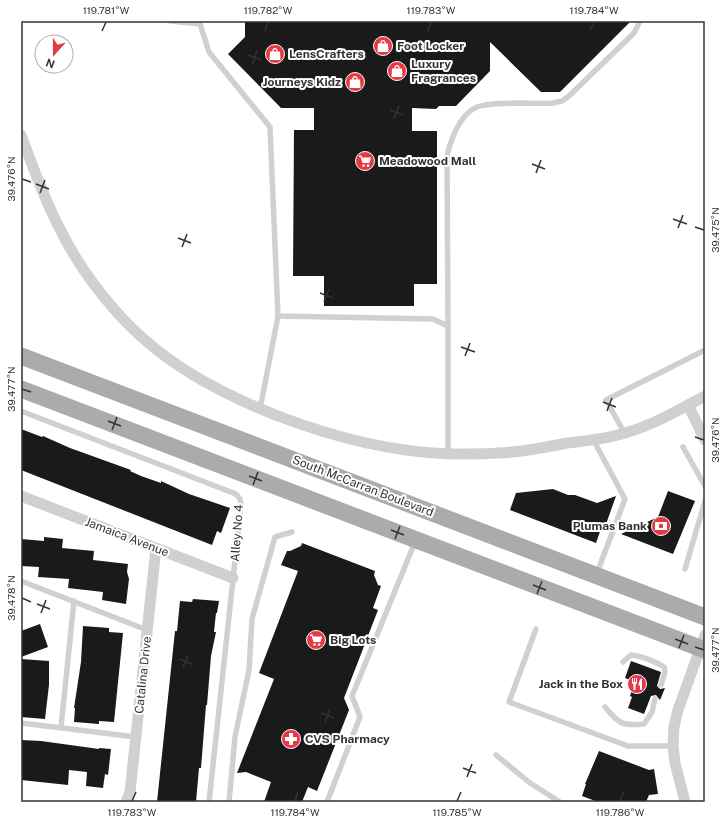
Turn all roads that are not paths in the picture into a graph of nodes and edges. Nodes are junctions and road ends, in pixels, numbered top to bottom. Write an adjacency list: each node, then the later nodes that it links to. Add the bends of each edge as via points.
1 (170, 21): 4 (lane, via 200,24 208,52 270,127)
2 (640, 21): 5 (lane, via 634,33 562,101 476,107 460,123 447,155)
3 (21, 136): 11 (street, via 59,228 89,278 115,311 138,334 187,372 216,389)
4 (278, 316): 5 (lane, via 433,319); 11 (lane)
5 (448, 326): 17 (lane)
6 (705, 350): 13 (lane, via 606,400)
7 (21, 356): 25 (main road, South McCarran Boulevard)
8 (21, 389): 22 (main road)
9 (705, 396): 10 (street)
10 (688, 405): 13 (street, via 663,419); 15 (street)
11 (260, 409): 17 (street, via 343,438 410,451)
12 (21, 411): 26 (lane, Alley No 4, via 236,494 241,505)
13 (624, 434): 14 (street)
14 (594, 440): 17 (street, via 519,451); 25 (lane, via 625,499)
15 (705, 440)
16 (683, 447): 18 (lane)
17 (448, 454)
18 (705, 486)
19 (21, 496): 23 (street, Jamaica Avenue)
20 (705, 501): 24 (lane)
21 (292, 532): 44 (lane, via 275,537 252,619 249,670 235,737)
22 (416, 541): 32 (main road); 45 (lane, via 352,696 360,717)
23 (156, 548): 26 (street, Jamaica Avenue); 31 (street, Catalina Drive)
24 (685, 569)
25 (596, 575): 29 (main road, South McCarran Boulevard)
26 (233, 578): 43 (lane, Alley No 4)
27 (21, 581): 28 (lane)
28 (74, 601): 31 (lane); 38 (lane)
29 (705, 617)
30 (536, 629): 40 (lane, via 509,702 628,746)
31 (148, 630): 39 (street, Catalina Drive)
32 (703, 645): 40 (street, via 678,710)
33 (623, 662): 34 (lane, via 631,655 664,667)
34 (661, 685)
35 (655, 699): 36 (lane, via 652,712 644,724 626,725 616,721)
36 (604, 707)
37 (21, 723): 38 (lane)
38 (61, 727): 39 (lane)
39 (136, 737): 42 (street, Catalina Drive, via 130,792)
40 (673, 746): 47 (street)
41 (496, 755): 46 (lane, via 530,783)
42 (126, 802)
43 (208, 802)
44 (229, 802)
45 (328, 802)
46 (560, 802)
47 (685, 802)

